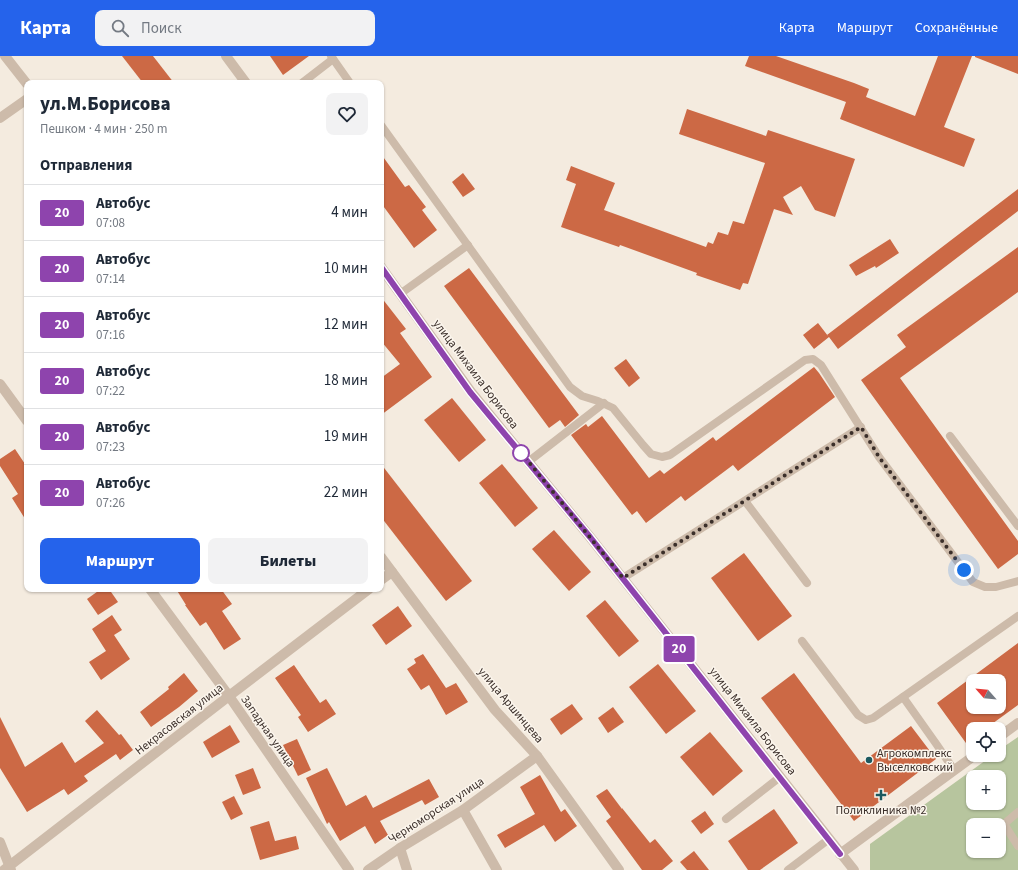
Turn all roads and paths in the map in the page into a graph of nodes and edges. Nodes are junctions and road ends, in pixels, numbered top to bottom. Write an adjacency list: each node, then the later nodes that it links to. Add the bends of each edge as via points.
1 (5, 56): 4 (street)
2 (226, 56): 5 (street)
3 (332, 58): 6 (lane); 7 (lane)
4 (24, 80)
5 (244, 80)
6 (306, 80)
7 (348, 80)
8 (24, 101): 9 (street)
9 (0, 118)
10 (384, 129): 11 (lane)
11 (468, 245): 13 (lane); 15 (lane, via 570,387 582,396)
12 (384, 271): 13 (street, улица Михаила Борисова)
13 (400, 294): 19 (street, улица Михаила Борисова, via 470,392)
14 (0, 384): 16 (street)
15 (604, 403): 17 (lane, via 613,408 651,454 662,457 670,455 805,360 813,360 821,365); 19 (lane)
16 (24, 417)
17 (861, 427): 20 (lane); 26 (lane, via 879,457 973,582 985,587 996,587)
18 (950, 436): 21 (lane)
19 (528, 462): 25 (street, улица Михаила Борисова)
20 (745, 501): 25 (lane); 27 (lane)
21 (1018, 526)
22 (384, 561): 23 (street, улица Аршинцева)
23 (392, 572): 24 (street); 36 (street, улица Аршинцева, via 495,710)
24 (384, 578)
25 (623, 578): 39 (street, улица Михаила Борисова)
26 (1018, 581)
27 (807, 583)
28 (152, 592): 32 (street, Западная улица)
29 (365, 592): 32 (street, Некрасовская улица)
30 (1018, 616): 33 (lane)
31 (802, 641): 33 (lane, via 858,715 866,720)
32 (229, 696): 48 (street, Некрасовская улица); 49 (street, Западная улица)
33 (903, 697): 38 (lane)
34 (1018, 723): 35 (street)
35 (1006, 732)
36 (536, 756): 40 (street, Черноморская улица); 53 (street, улица Аршинцева)
37 (966, 761): 38 (street)
38 (954, 770): 47 (street)
39 (780, 776): 42 (lane); 43 (street, улица Михаила Борисова)
40 (463, 810): 46 (street, Черноморская улица); 52 (street)
41 (1018, 812): 45 (lane, via 1004,824)
42 (726, 819)
43 (829, 839): 47 (street, улица Михаила Борисова); 54 (lane)
44 (0, 842): 48 (street)
45 (1018, 846)
46 (400, 848): 50 (street, Черноморская улица); 51 (street)
47 (840, 854): 55 (street, улица Михаила Борисова)
48 (9, 869)
49 (349, 870)
50 (368, 870)
51 (407, 870)
52 (497, 870)
53 (619, 870)
54 (788, 870)
55 (854, 870)

